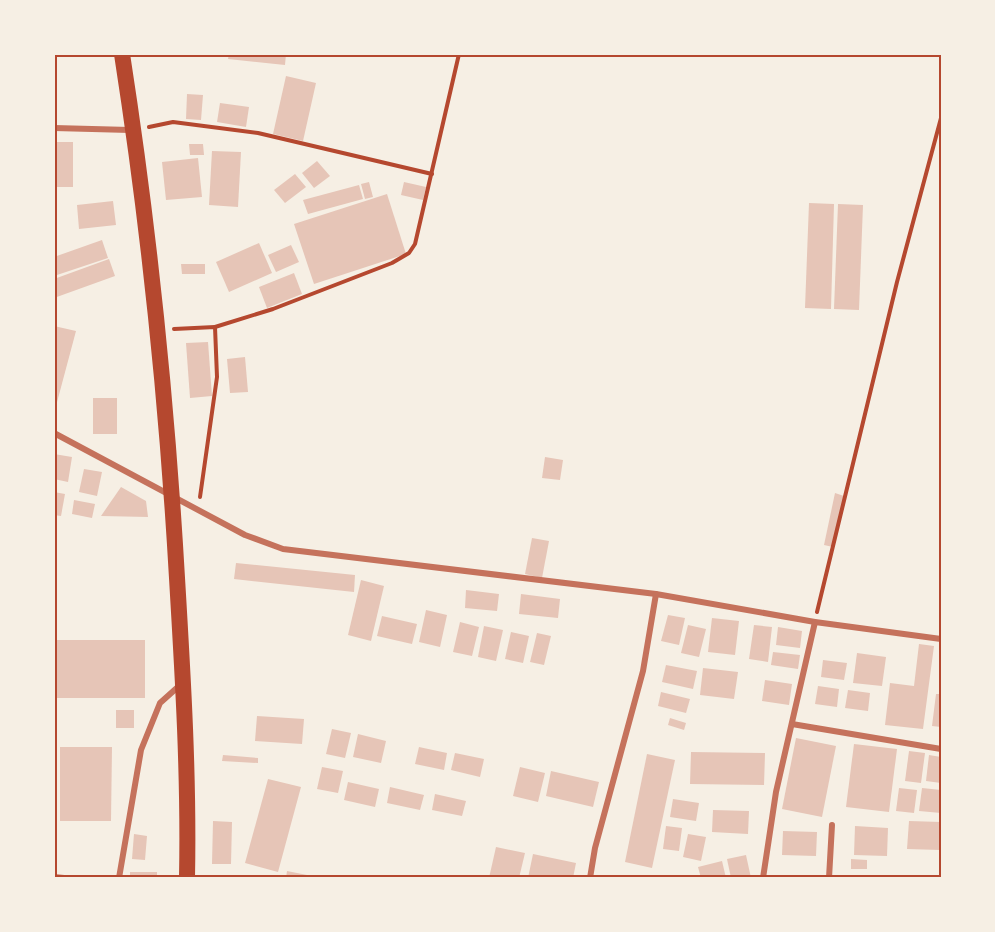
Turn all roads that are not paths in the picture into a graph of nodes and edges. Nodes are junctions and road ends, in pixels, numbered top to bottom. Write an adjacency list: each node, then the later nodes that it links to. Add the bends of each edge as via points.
1 (122, 54): 3 (highway)
2 (54, 128): 3 (street)
3 (134, 130): 5 (highway, via 158,330)
4 (54, 433): 5 (street)
5 (172, 497): 6 (street, via 245,536 283,549); 9 (highway)
6 (656, 594): 7 (street); 17 (street, via 643,671)
7 (815, 622): 8 (street); 10 (street)
8 (941, 639)
9 (184, 682): 15 (street, via 160,703 141,750); 16 (highway)
10 (792, 724): 11 (street); 18 (street, via 776,792)
11 (941, 749)
12 (832, 825): 19 (street)
13 (54, 878): 14 (street)
14 (64, 878)
15 (119, 878)
16 (188, 878)
17 (590, 878)
18 (763, 878)
19 (829, 878)

